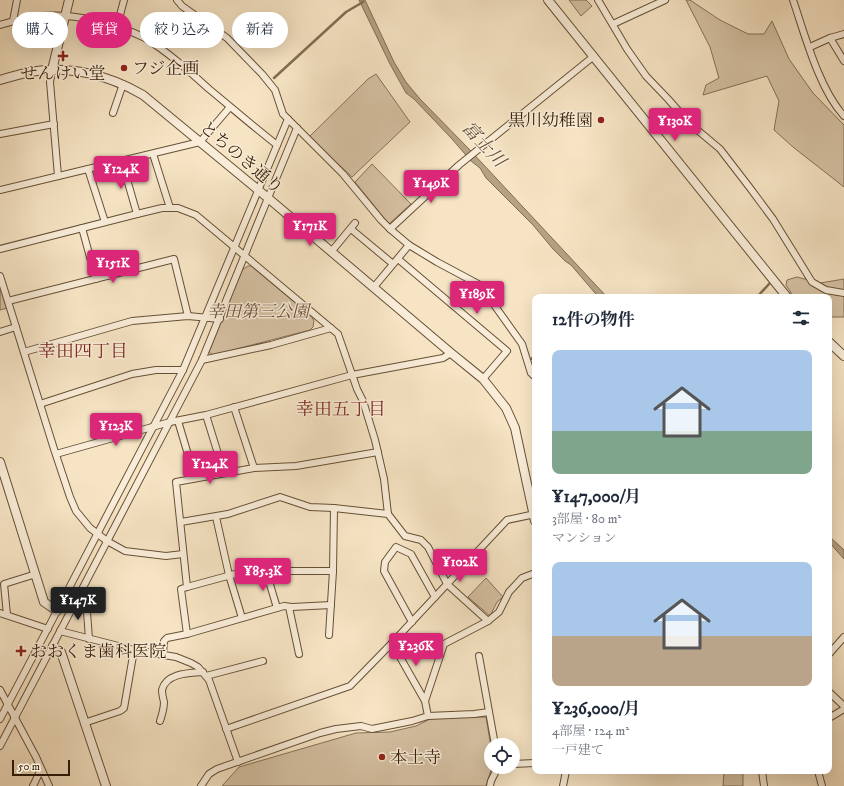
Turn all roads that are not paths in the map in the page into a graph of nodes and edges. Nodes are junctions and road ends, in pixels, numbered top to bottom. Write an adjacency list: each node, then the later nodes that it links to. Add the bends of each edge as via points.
1 (17, 0): 9 (street)
2 (69, 0): 10 (street)
3 (124, 0): 11 (street)
4 (177, 0): 28 (street, via 227,38 262,74 275,90 283,114)
5 (548, 0): 20 (street)
6 (598, 0): 13 (street)
7 (665, 0): 13 (street)
8 (793, 0): 18 (street)
9 (15, 12)
10 (67, 12)
11 (121, 12)
12 (12, 21): 14 (street)
13 (613, 24): 56 (street, via 646,76 683,117 720,149 770,216 812,282 826,290)
14 (0, 25)
15 (132, 33): 25 (street, via 167,53)
16 (844, 34): 17 (street)
17 (830, 38): 18 (street); 21 (street)
18 (810, 47): 27 (street, via 822,81 836,107)
19 (58, 48): 22 (street)
20 (594, 56): 45 (street, via 459,165); 57 (street)
21 (844, 61)
22 (52, 70): 23 (street, とちのき通り, via 31,72); 24 (street, とちのき通り, via 97,74); 29 (street, via 50,82)
23 (0, 80)
24 (123, 84): 26 (street); 32 (street, とちのき通り, via 143,95)
25 (230, 106): 32 (street); 33 (street)
26 (113, 113)
27 (843, 114)
28 (288, 119): 30 (street); 33 (street)
29 (54, 124): 31 (street); 37 (street)
30 (297, 128): 40 (street); 45 (street, via 343,174)
31 (0, 134)
32 (200, 142): 34 (street); 39 (street, とちのき通り)
33 (277, 145): 39 (street)
34 (154, 154): 35 (street); 41 (street)
35 (122, 162): 36 (street); 42 (street)
36 (88, 169): 37 (street); 43 (street)
37 (58, 176): 38 (street)
38 (0, 190)
39 (259, 190): 40 (street, とちのき通り); 47 (street)
40 (268, 198): 49 (street, とちのき通り); 50 (street)
41 (170, 208): 42 (street); 47 (street, via 178,208 196,216)
42 (137, 214): 43 (street)
43 (105, 222): 44 (street)
44 (82, 228): 48 (street); 54 (street)
45 (390, 229): 46 (street)
46 (409, 245): 51 (street); 71 (street, via 480,285 522,344)
47 (235, 248): 50 (street); 60 (street)
48 (0, 249)
49 (331, 252): 52 (street, via 353,226); 55 (street, とちのき通り)
50 (244, 256): 61 (street); 63 (street)
51 (398, 258): 52 (street); 73 (street, via 507,351)
52 (392, 264): 55 (street)
53 (0, 276): 58 (street)
54 (96, 279): 58 (street); 59 (street, via 174,259)
55 (374, 287): 67 (street, とちのき通り)
56 (844, 292)
57 (785, 294)
58 (8, 302): 62 (street)
59 (188, 316): 60 (street); 66 (street, via 132,321)
60 (206, 318): 61 (street); 70 (street)
61 (220, 318): 69 (street)
62 (16, 327): 64 (street); 66 (street)
63 (331, 328): 69 (street, via 271,345); 72 (street, via 338,334)
64 (0, 332)
65 (832, 345): 68 (street)
66 (24, 352): 74 (street)
67 (451, 353): 72 (street, via 443,358); 73 (street, とちのき通り)
68 (844, 356)
69 (202, 360): 78 (street)
70 (183, 370): 74 (street, via 156,370 132,374); 79 (street)
71 (532, 374)
72 (352, 375): 75 (street); 80 (street)
73 (483, 379): 86 (street, とちのき通り, via 506,408 515,428)
74 (40, 404): 81 (street)
75 (234, 407): 76 (street); 83 (street)
76 (206, 415): 77 (street); 84 (street)
77 (178, 421): 78 (street); 85 (street)
78 (170, 422): 79 (street); 93 (street)
79 (153, 428): 81 (street); 92 (street)
80 (378, 452): 83 (street, via 296,466); 88 (street)
81 (56, 454): 92 (street, via 76,511)
82 (0, 462): 97 (street)
83 (254, 468): 84 (street)
84 (224, 473): 85 (street)
85 (195, 478): 91 (street, via 176,482)
86 (532, 504)
87 (334, 508): 88 (street); 89 (street, via 310,507 280,497); 96 (street)
88 (388, 514): 100 (street, via 406,536 421,540 428,547)
89 (216, 517): 91 (street); 99 (street)
90 (532, 517): 100 (street, via 507,520)
91 (181, 522): 94 (street)
92 (97, 533): 93 (street); 107 (street)
93 (107, 541): 94 (street, via 125,551 166,556); 102 (street)
94 (183, 554): 101 (street)
95 (266, 571): 96 (street); 99 (street, via 246,570); 106 (street)
96 (333, 571): 104 (street)
97 (36, 574): 107 (street, via 44,602); 109 (street, via 4,584)
98 (532, 574): 111 (street, via 522,578 509,592 499,612)
99 (229, 575): 101 (street); 110 (street)
100 (447, 584): 103 (street); 111 (street)
101 (187, 587): 115 (street, via 181,589)
102 (78, 596): 114 (street); 118 (street, via 86,599)
103 (435, 597): 112 (street); 112 (street, via 410,554 396,547 385,562 384,571)
104 (331, 605): 105 (street); 116 (street)
105 (289, 607): 106 (street); 124 (street)
106 (277, 608): 110 (street)
107 (57, 612): 113 (street)
108 (0, 613): 109 (street)
109 (7, 615): 113 (street)
110 (242, 618): 115 (street)
111 (488, 621): 130 (street, via 444,644)
112 (412, 622): 119 (street)
113 (48, 629): 131 (street)
114 (60, 631): 118 (street); 120 (street)
115 (187, 634): 123 (street, via 167,638 164,641)
116 (329, 635)
117 (844, 637): 122 (street)
118 (89, 639): 121 (street)
119 (392, 643): 130 (street); 140 (street, via 350,686)
120 (53, 646): 136 (street); 139 (street, via 61,652)
121 (134, 650): 123 (street); 139 (street, via 124,708)
122 (832, 651)
123 (163, 654): 127 (street, via 191,663)
124 (300, 654)
125 (479, 656): 133 (street)
126 (263, 661): 127 (street)
127 (204, 674): 138 (street, via 176,675 165,682); 140 (street, via 209,680)
128 (0, 690): 131 (street)
129 (832, 695): 132 (street)
130 (425, 701): 134 (street)
131 (8, 703): 136 (street); 137 (street)
132 (844, 708): 135 (street)
133 (489, 712): 134 (street); 141 (street)
134 (428, 716): 143 (street, via 372,729 361,726 336,729)
135 (832, 716)
136 (15, 717): 142 (street); 146 (street)
137 (0, 718)
138 (160, 721)
139 (84, 723): 153 (street)
140 (226, 729): 143 (street)
141 (494, 738)
142 (0, 746)
143 (238, 762): 154 (street, via 209,774)
144 (532, 763): 145 (street)
145 (520, 764)
146 (41, 769): 151 (street); 152 (street)
147 (495, 774): 155 (street)
148 (565, 774): 156 (street)
149 (762, 774): 157 (street)
150 (819, 774): 158 (street)
151 (33, 786)
152 (49, 786)
153 (106, 786)
154 (201, 786)
155 (490, 786)
156 (563, 786)
157 (764, 786)
158 (822, 786)

